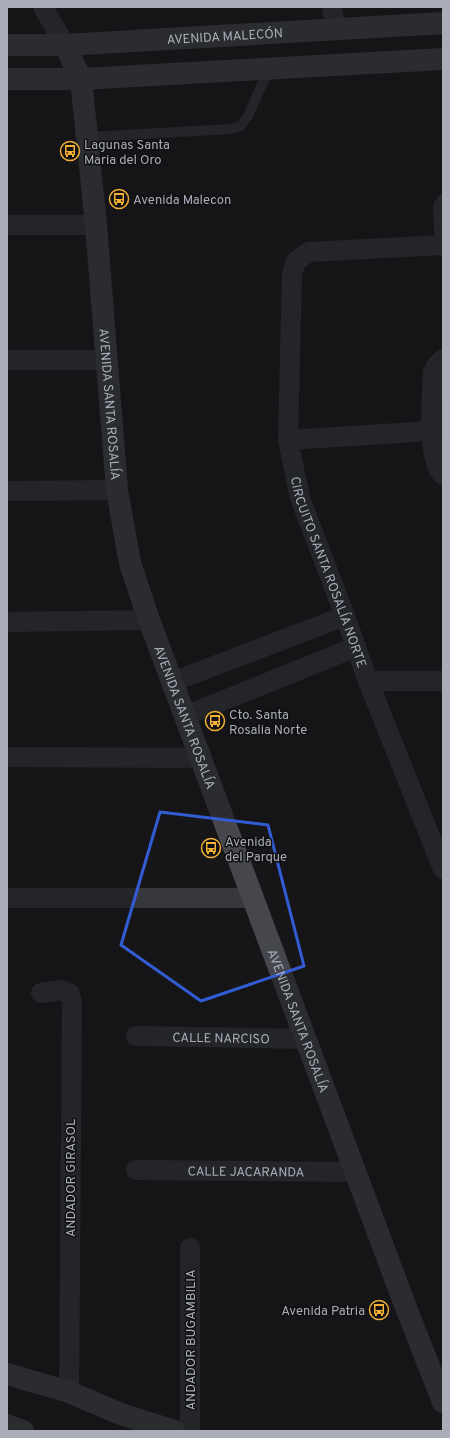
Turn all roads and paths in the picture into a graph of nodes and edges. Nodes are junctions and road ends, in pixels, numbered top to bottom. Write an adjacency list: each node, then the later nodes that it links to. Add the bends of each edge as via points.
1 (43, 7): 6 (street, AVENIDA SANTA ROSALÍA)
2 (332, 7): 4 (street)
3 (443, 23): 4 (street, AVENIDA MALECÓN)
4 (336, 30): 6 (street, AVENIDA MALECÓN)
5 (7, 45): 6 (street, AVENIDA MALECÓN)
6 (65, 45): 10 (street, AVENIDA SANTA ROSALÍA)
7 (443, 58): 8 (street)
8 (269, 68): 10 (street); 11 (lane, via 248,116 240,126 231,129)
9 (7, 79): 10 (street)
10 (81, 79): 11 (street, AVENIDA SANTA ROSALÍA)
11 (87, 137): 13 (street, AVENIDA SANTA ROSALÍA)
12 (443, 199): 15 (lane, via 438,208)
13 (96, 224): 14 (street); 18 (street, AVENIDA SANTA ROSALÍA)
14 (7, 225)
15 (442, 245): 20 (street, CIRCUITO SANTA ROSALÍA NORTE, via 309,252 296,261 292,274)
16 (443, 359): 19 (street, via 433,372)
17 (7, 360): 18 (street)
18 (107, 360): 22 (street, AVENIDA SANTA ROSALÍA)
19 (431, 431): 20 (street); 21 (street, via 435,460 439,472)
20 (288, 440): 24 (street, CIRCUITO SANTA ROSALÍA NORTE, via 300,498)
21 (443, 475)
22 (117, 490): 23 (street); 25 (street, AVENIDA SANTA ROSALÍA, via 130,563)
23 (7, 491)
24 (345, 616): 27 (street, CIRCUITO SANTA ROSALÍA NORTE); 30 (street)
25 (149, 620): 26 (street); 30 (street, AVENIDA SANTA ROSALÍA)
26 (7, 622)
27 (356, 647): 28 (street, CIRCUITO SANTA ROSALÍA NORTE); 31 (street)
28 (368, 681): 29 (street); 34 (street, CIRCUITO SANTA ROSALÍA NORTE)
29 (443, 681)
30 (172, 682): 31 (street, AVENIDA SANTA ROSALÍA)
31 (185, 716): 33 (street, AVENIDA SANTA ROSALÍA)
32 (7, 757): 33 (street)
33 (201, 758): 36 (street, AVENIDA SANTA ROSALÍA)
34 (443, 869)
35 (7, 898): 36 (street)
36 (253, 898): 39 (street, AVENIDA SANTA ROSALÍA)
37 (41, 993): 44 (street, ANDADOR GIRASOL, via 61,990 70,994 72,1004)
38 (136, 1036): 39 (street, CALLE NARCISO)
39 (306, 1039): 41 (street, AVENIDA SANTA ROSALÍA)
40 (136, 1170): 41 (street, CALLE JACARANDA)
41 (355, 1172): 45 (street, AVENIDA SANTA ROSALÍA)
42 (190, 1248): 49 (street, ANDADOR BUGAMBILIA)
43 (7, 1374): 44 (street)
44 (69, 1392): 48 (street, via 121,1414)
45 (443, 1402)
46 (7, 1425): 47 (street)
47 (23, 1431)
48 (174, 1431)
49 (190, 1431)

